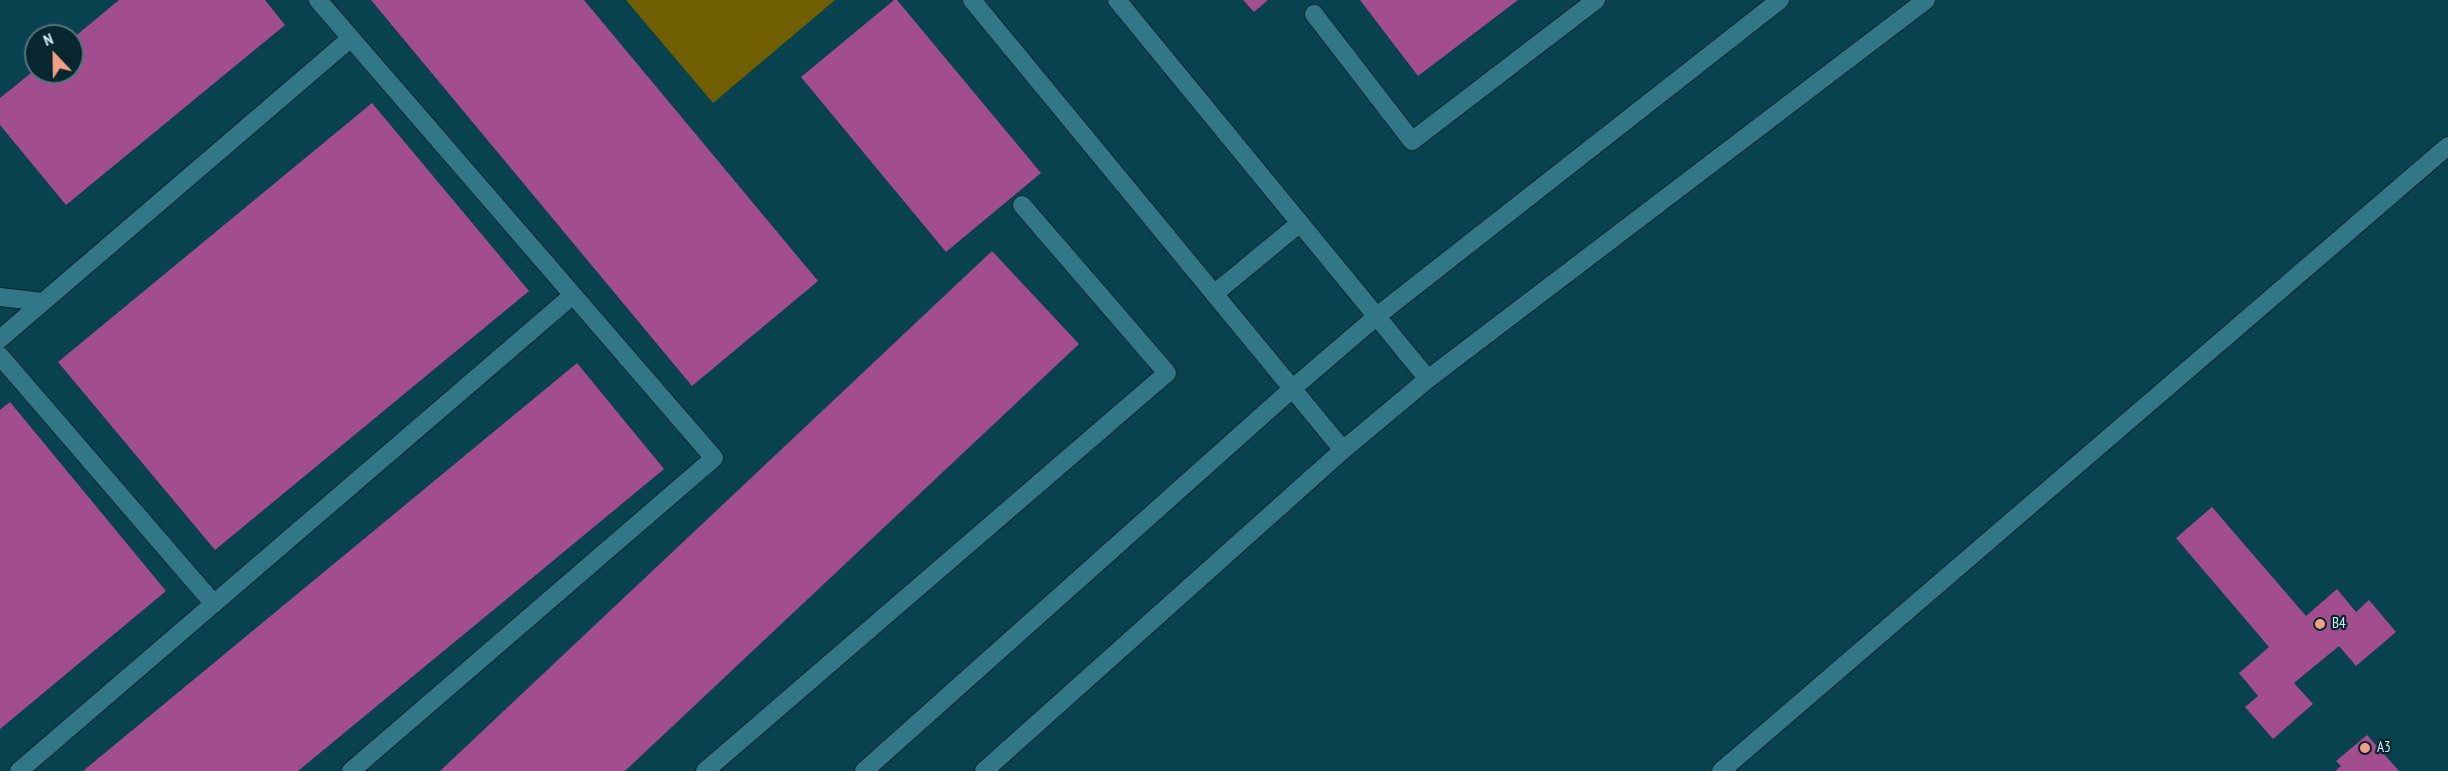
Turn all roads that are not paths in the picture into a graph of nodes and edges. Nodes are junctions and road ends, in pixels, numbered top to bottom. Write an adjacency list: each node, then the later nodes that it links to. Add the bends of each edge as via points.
1 (318, 0): 8 (street)
2 (972, 0): 12 (street)
3 (1117, 0): 11 (street)
4 (1596, 0): 7 (street, via 1412,141)
5 (1780, 0): 16 (street)
6 (1926, 0): 19 (street)
7 (1314, 14)
8 (351, 38): 13 (street); 15 (street)
9 (2448, 146): 28 (street)
10 (1022, 206): 25 (street, via 1167,373)
11 (1300, 223): 12 (street); 16 (street)
12 (1214, 294): 20 (street)
13 (573, 295): 22 (street); 24 (street, via 714,458)
14 (0, 297): 15 (street)
15 (43, 302): 17 (street)
16 (1377, 316): 19 (street); 20 (street)
17 (0, 339)
18 (0, 356): 22 (street)
19 (1428, 379): 21 (street)
20 (1292, 389): 21 (street); 26 (street)
21 (1343, 450): 27 (street)
22 (214, 604): 23 (street)
23 (19, 771)
24 (351, 771)
25 (705, 771)
26 (864, 771)
27 (984, 771)
28 (1721, 771)

